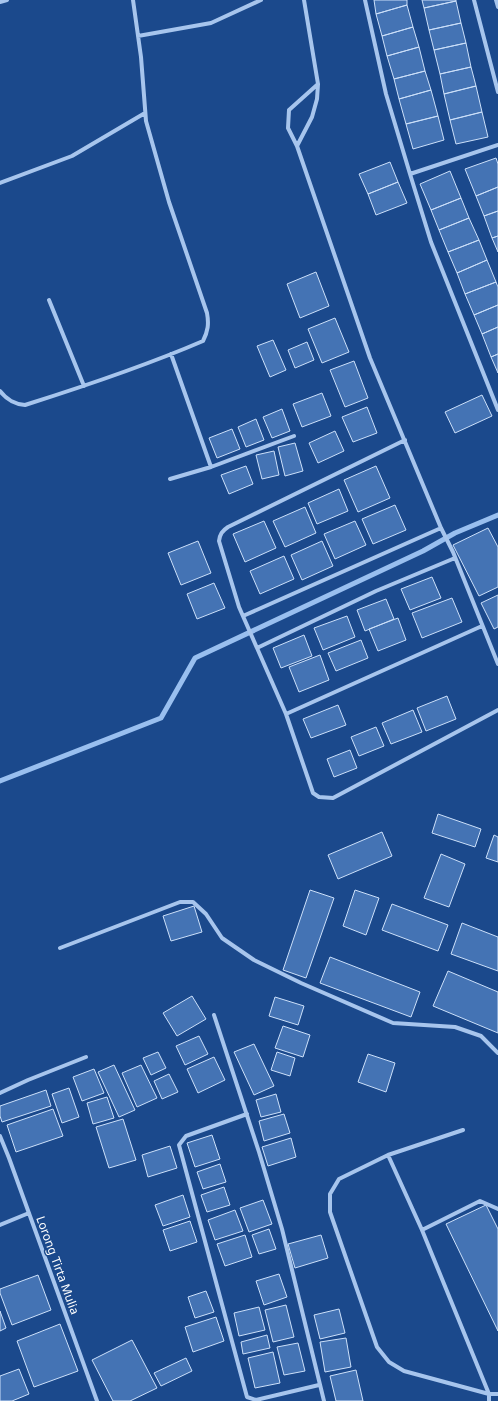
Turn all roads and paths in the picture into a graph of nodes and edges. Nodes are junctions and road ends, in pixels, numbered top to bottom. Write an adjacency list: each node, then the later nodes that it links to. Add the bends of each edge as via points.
1 (7, 0): 8 (street)
2 (133, 0): 10 (street)
3 (261, 0): 10 (street, via 211,23)
4 (304, 0): 11 (street)
5 (365, 0): 16 (street, via 386,94)
6 (474, 0): 12 (street)
7 (496, 0): 9 (street)
8 (0, 2)
9 (498, 7)
10 (138, 36): 13 (street)
11 (318, 84): 15 (street, via 312,117); 15 (street, via 289,110 288,128)
12 (498, 92)
13 (145, 113): 17 (street, via 72,156); 19 (street, via 169,202 209,324 203,341)
14 (498, 145): 16 (street)
15 (297, 146): 24 (street, via 370,358)
16 (410, 174): 22 (street, via 431,242)
17 (0, 183)
18 (49, 300): 20 (street)
19 (171, 354): 20 (street); 25 (street)
20 (84, 386): 21 (street, via 25,405 17,404)
21 (0, 391)
22 (498, 410)
23 (294, 436): 25 (street)
24 (405, 440): 27 (street); 29 (street, via 222,531 219,541)
25 (211, 467): 26 (street)
26 (170, 479)
27 (442, 530): 28 (street); 29 (street)
28 (455, 558): 30 (street); 31 (street, via 376,591)
29 (243, 616): 31 (street)
30 (482, 626): 32 (street); 34 (street)
31 (257, 648): 34 (street)
32 (498, 664)
33 (498, 710): 34 (street, via 333,798 319,797 313,793)
34 (286, 714)
35 (60, 948): 37 (street, via 180,902 193,902 206,914 222,938 254,960 393,1023 455,1027 481,1036)
36 (214, 1015): 40 (street)
37 (498, 1053)
38 (86, 1057): 39 (street)
39 (0, 1093)
40 (247, 1114): 48 (street, via 282,1229); 48 (street, via 186,1136 179,1145 181,1153 247,1397 256,1400)
41 (463, 1130): 43 (street)
42 (0, 1136): 45 (street, Lorong Tirta Mulia)
43 (388, 1155): 47 (street); 49 (street, via 339,1179 330,1194 330,1212 377,1347 390,1362 404,1371)
44 (498, 1209): 47 (street, via 480,1201)
45 (28, 1213): 46 (street); 51 (street, Lorong Tirta Mulia)
46 (0, 1225)
47 (422, 1230): 49 (street)
48 (319, 1385): 52 (street)
49 (489, 1394): 50 (street); 53 (street)
50 (498, 1394)
51 (97, 1401)
52 (324, 1401)
53 (489, 1401)

